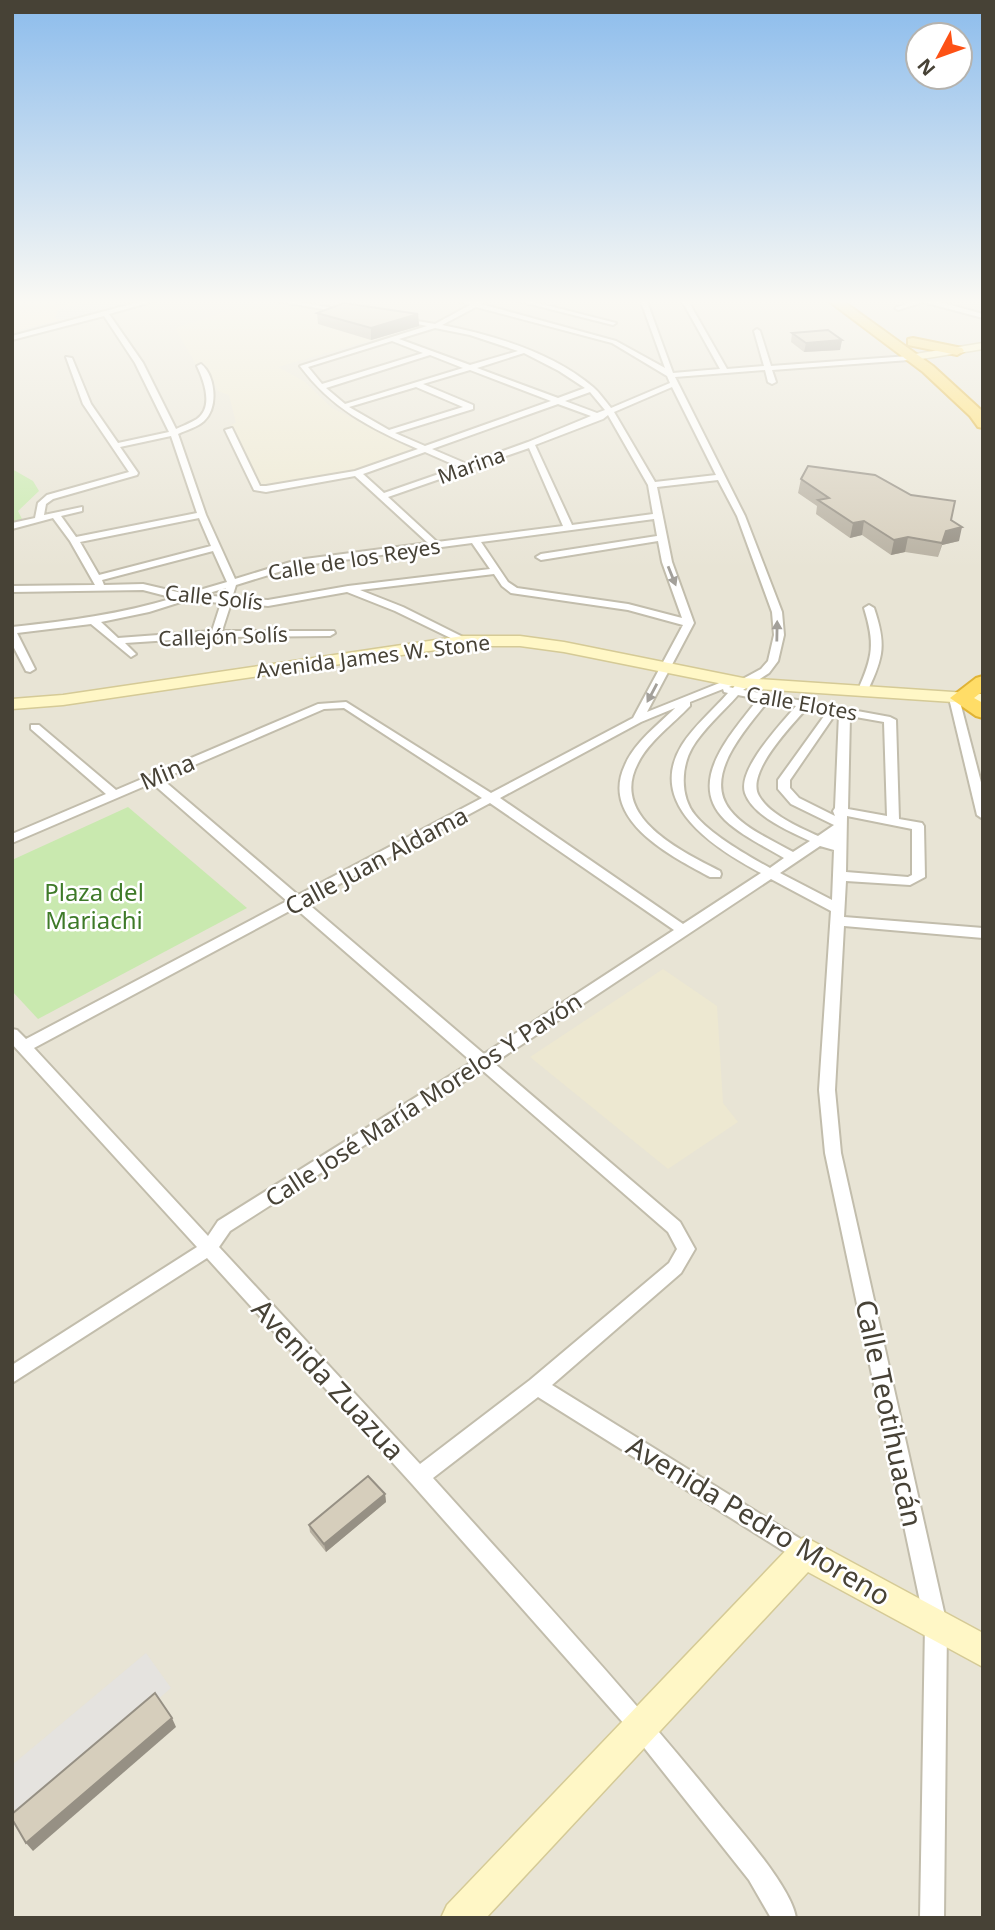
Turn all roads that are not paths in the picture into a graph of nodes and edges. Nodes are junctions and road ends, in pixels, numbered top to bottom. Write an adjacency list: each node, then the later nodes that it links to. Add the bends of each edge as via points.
1 (81, 389): 22 (street)
2 (152, 389): 20 (street)
3 (210, 389): 20 (street, via 206,414)
4 (323, 389): 14 (street)
5 (400, 389): 14 (street)
6 (428, 389): 19 (street, via 470,407)
7 (526, 389): 13 (street)
8 (588, 389): 13 (street)
9 (592, 389): 15 (street)
10 (662, 389): 15 (street, Marina)
11 (677, 389): 26 (street)
12 (954, 389): 17 (highway)
13 (559, 401): 16 (street); 23 (street)
14 (342, 407): 19 (street)
15 (610, 412): 16 (street, Marina); 27 (street)
16 (600, 416): 21 (street, Marina)
17 (983, 424)
18 (229, 430): 25 (street, via 257,488)
19 (390, 432): 23 (street)
20 (174, 433): 22 (street); 30 (street)
21 (531, 444): 24 (street, Marina); 35 (street)
22 (116, 446): 33 (street, via 134,474 50,497 42,503)
23 (426, 448): 24 (street); 25 (street)
24 (467, 467): 28 (street, Marina)
25 (357, 473): 28 (street)
26 (720, 477): 27 (street); 62 (street, one-way to 26, via 765,671 773,661 779,635 777,612 741,516)
27 (652, 485): 32 (street)
28 (384, 496): 39 (street)
29 (79, 509): 31 (street)
30 (202, 515): 37 (street); 40 (street)
31 (56, 516): 33 (street); 37 (street)
32 (659, 516): 35 (street, Calle de los Reyes); 36 (street)
33 (39, 519): 34 (street)
34 (12, 526)
35 (568, 526): 38 (street, Calle de los Reyes)
36 (662, 538): 41 (street); 52 (street, one-way to 52)
37 (74, 540): 43 (street)
38 (475, 540): 39 (street, Calle de los Reyes); 42 (street)
39 (436, 546): 44 (street, Calle de los Reyes, via 297,563)
40 (216, 547): 43 (street); 44 (street)
41 (541, 556)
42 (498, 571): 46 (street, Calle Solís); 52 (street, via 514,592 628,607)
43 (96, 579): 47 (street)
44 (232, 583): 48 (street, Calle de los Reyes); 49 (street)
45 (12, 589): 47 (street, Calle Solís)
46 (348, 589): 49 (street, Calle Solís, via 285,602); 57 (street, via 399,608)
47 (102, 590): 48 (street, Calle Solís, via 143,587)
48 (183, 597): 49 (street, Calle Solís); 51 (street, Calle de los Reyes)
49 (225, 602): 55 (street)
50 (869, 608): 63 (street, via 880,654)
51 (93, 621): 53 (street, Calle de los Reyes); 56 (street, Callejón Solís)
52 (689, 623): 59 (street)
53 (12, 632): 60 (street)
54 (330, 633): 55 (street, Callejón Solís)
55 (216, 634): 56 (street, Callejón Solís)
56 (115, 641): 58 (street, Callejón Solís)
57 (463, 641): 59 (main road, Avenida James W. Stone, via 531,642); 68 (main road, Avenida James W. Stone)
58 (131, 654)
59 (666, 667): 62 (main road, Avenida James W. Stone); 72 (street, one-way to 72)
60 (30, 669)
61 (983, 682): 65 (highway)
62 (732, 686): 63 (main road, Avenida James W. Stone); 64 (street, Calle Elotes); 67 (street, Calle Juan Aldama); 85 (street, via 687,746 677,781 690,817 736,855)
63 (863, 690): 65 (main road, Avenida James W. Stone)
64 (765, 697): 69 (street, Calle Elotes); 83 (street, via 718,765 715,790 724,812)
65 (957, 698): 66 (main road, Avenida James W. Stone); 71 (highway); 77 (street)
66 (983, 699)
67 (690, 700): 72 (street, Calle Juan Aldama); 84 (street, via 644,746 624,786 639,822 654,839)
68 (12, 704)
69 (804, 704): 70 (street, Calle Elotes); 81 (street, via 749,782 755,801)
70 (839, 710): 78 (street, Calle Elotes, via 886,718 891,723); 79 (street, Calle Teotihuacán); 79 (street, via 784,780 784,789 796,801)
71 (983, 712)
72 (637, 720): 76 (street, Calle Juan Aldama)
73 (35, 727): 75 (street)
74 (152, 777): 75 (street, Mina); 76 (street, Mina, via 322,706 346,705); 87 (street)
75 (113, 794): 80 (street, Mina)
76 (491, 798): 87 (street, Calle Juan Aldama); 89 (street)
77 (983, 815)
78 (893, 819): 79 (street); 86 (street, via 916,824 919,830 918,879)
79 (839, 820): 81 (street, Calle José María Morelos Y Pavón); 82 (street, Calle Teotihuacán)
80 (13, 838)
81 (816, 841): 82 (street); 83 (street, Calle José María Morelos Y Pavón)
82 (839, 847): 86 (street, Calle Teotihuacán)
83 (791, 857): 85 (street, Calle José María Morelos Y Pavón)
84 (715, 874)
85 (768, 874): 88 (street); 89 (street, Calle José María Morelos Y Pavón)
86 (838, 876): 88 (street, Calle Teotihuacán)
87 (296, 903): 91 (street, Calle Juan Aldama); 92 (street)
88 (837, 915): 90 (street); 98 (street, Calle Teotihuacán, via 827,1090 833,1153)
89 (683, 930): 92 (street, Calle José María Morelos Y Pavón)
90 (983, 933)
91 (18, 1040): 93 (street, Avenida Zuazua)
92 (482, 1063): 93 (street, Calle José María Morelos Y Pavón, via 224,1226); 95 (street, via 674,1227 686,1249 675,1268)
93 (209, 1248): 94 (street, Calle José María Morelos Y Pavón); 96 (street, Avenida Zuazua)
94 (12, 1375)
95 (537, 1386): 96 (street); 97 (street, Avenida Pedro Moreno)
96 (419, 1477): 100 (street, Avenida Zuazua)
97 (805, 1553): 98 (main road, Avenida Pedro Moreno); 100 (main road)
98 (936, 1625): 99 (main road, Avenida Pedro Moreno); 103 (street, Calle Teotihuacán)
99 (983, 1651)
100 (642, 1727): 101 (street, Avenida Zuazua, via 758,1871); 102 (main road)
101 (784, 1916)
102 (460, 1918)
103 (932, 1918)

